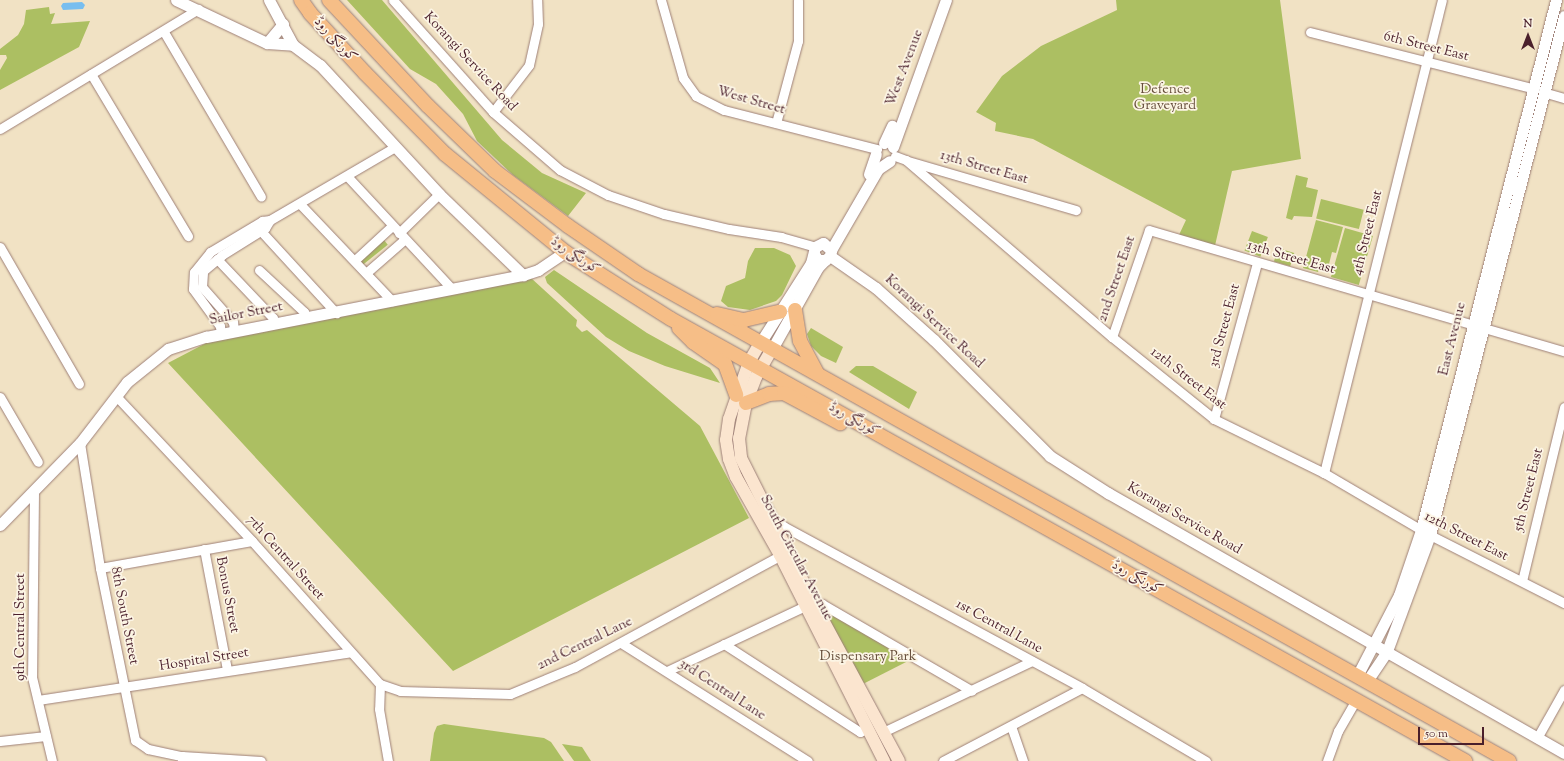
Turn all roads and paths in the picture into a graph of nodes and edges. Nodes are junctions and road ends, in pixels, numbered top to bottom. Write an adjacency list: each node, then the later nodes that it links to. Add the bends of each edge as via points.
1 (176, 0): 13 (street)
2 (269, 0): 15 (street)
3 (302, 0): 42 (main road, کورنگی روڈ, via 310,14 445,154)
4 (329, 0): 56 (main road, کورنگی روڈ, via 428,106 495,171 638,274)
5 (393, 0): 24 (street, Korangi Service Road)
6 (537, 0): 24 (street, via 538,24 529,65)
7 (661, 0): 25 (street, West Street, via 683,78 689,88 702,100 724,110)
8 (798, 0): 25 (street, via 798,41)
9 (939, 0): 28 (street, West Avenue)
10 (946, 0): 28 (street, West Avenue)
11 (1442, 0): 20 (street, 4th Street East)
12 (1556, 0): 22 (street, East Avenue)
13 (198, 9): 16 (street); 18 (street)
14 (1564, 16): 22 (street, East Avenue)
15 (283, 24): 18 (street); 19 (street)
16 (164, 32): 21 (street); 32 (street)
17 (1310, 32): 20 (street, 6th Street East)
18 (267, 43): 19 (street)
19 (293, 45): 27 (street, via 320,65)
20 (1425, 62): 22 (street, 6th Street East); 51 (street, 4th Street East)
21 (91, 74): 26 (street); 39 (street)
22 (1539, 90): 23 (street, 6th Street East); 60 (street, East Avenue); 61 (street, East Avenue)
23 (1564, 98)
24 (493, 112): 43 (street, Korangi Service Road, via 560,170 608,195 664,214 781,237)
25 (776, 123): 28 (street, West Street)
26 (0, 129)
27 (395, 147): 30 (street); 31 (street)
28 (886, 152): 29 (street, 12th Street East); 43 (street, West Avenue, via 874,167)
29 (906, 160): 34 (street, 13th Street East); 64 (street, 12th Street East)
30 (347, 176): 33 (street); 36 (street)
31 (439, 194): 40 (street); 49 (street)
32 (261, 197)
33 (300, 204): 35 (street); 45 (street)
34 (1076, 210)
35 (270, 220): 37 (street); 63 (street, via 262,221 210,252 194,272 193,289 220,326)
36 (392, 226): 40 (street); 45 (street)
37 (260, 230): 44 (street); 55 (street)
38 (1149, 230): 46 (street, 13th Street East); 64 (street, 2nd Street East)
39 (188, 236)
40 (401, 237): 48 (street); 50 (street)
41 (0, 247): 69 (street)
42 (565, 252): 49 (street, Sailor Street, via 538,270); 58 (main road, کورنگی روڈ)
43 (823, 252): 53 (street, West Avenue, via 818,267); 54 (street, West Avenue, via 812,263); 92 (street, Korangi Service Road, via 876,288 922,329 1050,456 1108,493)
44 (217, 259): 59 (street, via 273,318); 62 (street, via 203,271 202,288 233,322)
45 (355, 260): 48 (street)
46 (1257, 263): 51 (street, 13th Street East); 74 (street, 3rd Street East)
47 (259, 270): 57 (street, via 304,312)
48 (366, 273): 52 (street)
49 (523, 275): 50 (street, Sailor Street)
50 (452, 289): 52 (street, Sailor Street)
51 (1366, 294): 60 (street, 13th Street East); 78 (street, 4th Street East)
52 (392, 302): 55 (street, Sailor Street)
53 (795, 310): 65 (street, West Avenue); 68 (main road, via 800,341)
54 (780, 312): 56 (main road, via 744,320); 65 (street, West Avenue)
55 (336, 313): 57 (street, Sailor Street)
56 (713, 314): 65 (main road, کورنگی روڈ, via 721,322)
57 (306, 318): 59 (street, Sailor Street)
58 (671, 318): 67 (main road, کورنگی روڈ); 72 (main road, via 693,342 725,364)
59 (274, 324): 62 (street, Sailor Street)
60 (1472, 325): 61 (street, 13th Street East); 82 (street, East Avenue)
61 (1484, 328): 66 (street, 13th Street East); 82 (street, East Avenue)
62 (234, 331): 63 (street, Sailor Street)
63 (221, 334): 70 (street, Sailor Street, via 180,344 168,350 138,371)
64 (1112, 337): 74 (street, 12th Street East)
65 (766, 346): 67 (main road, South Circular Avenue); 68 (main road, کورنگی روڈ)
66 (1564, 351)
67 (755, 365): 72 (main road, South Circular Avenue); 75 (main road, کورنگی روڈ)
68 (817, 373): 98 (main road, کورنگی روڈ)
69 (79, 384)
70 (116, 396): 76 (street, Sailor Street); 83 (street, 7th Central Street)
71 (0, 397): 77 (street)
72 (741, 399): 75 (main road, via 784,393 855,431); 81 (main road, South Circular Avenue, via 741,458); 85 (main road, South Circular Avenue, via 728,425 726,448 736,477)
73 (1564, 407): 87 (street, 5th Street East)
74 (1214, 419): 78 (street, 12th Street East)
75 (878, 433): 105 (main road, کورنگی روڈ)
76 (80, 443): 79 (street, Sailor Street); 86 (street, 8th South Street)
77 (38, 462)
78 (1324, 473): 82 (street, 12th Street East)
79 (34, 492): 80 (street, Sailor Street); 104 (street, 9th Central Street, via 32,677)
80 (0, 525)
81 (775, 529): 85 (main road, South Circular Avenue); 95 (street, 1st Central Lane, via 783,526)
82 (1425, 532): 87 (street, 12th Street East); 92 (street, East Avenue); 93 (street, East Avenue)
83 (252, 541): 84 (street, Bonus Street); 94 (street, 7th Central Street)
84 (204, 549): 86 (street, Bonus Street); 96 (street, Bonus Street)
85 (783, 554): 89 (main road, South Circular Avenue); 90 (street, 2nd Central Lane)
86 (100, 568): 100 (street, 8th South Street)
87 (1522, 581): 88 (street, 12th Street East)
88 (1564, 603)
89 (810, 607): 91 (street); 103 (street, via 822,604); 107 (main road, South Circular Avenue); 108 (main road, South Circular Avenue)
90 (621, 643): 97 (street, 3rd Central Lane); 99 (street, 2nd Central Lane, via 575,667 510,694 400,691)
91 (724, 644): 97 (street); 107 (street, via 860,732)
92 (1375, 645): 93 (street, Korangi Service Road); 98 (street, East Avenue)
93 (1387, 651): 98 (street, East Avenue); 110 (street, Korangi Service Road)
94 (350, 652): 96 (street, Hospital Street); 99 (street, 7th Central Street)
95 (1032, 661): 101 (street, 1st Central Lane); 103 (street)
96 (228, 670): 100 (street, Hospital Street)
97 (667, 671): 117 (street, 3rd Central Lane)
98 (1362, 679): 125 (main road, کورنگی روڈ)
99 (380, 684): 116 (street, via 379,709)
100 (124, 687): 104 (street, Hospital Street); 113 (street, 8th South Street, via 135,740 148,749)
101 (1082, 688): 106 (street); 122 (street, 1st Central Lane)
102 (1564, 690): 110 (street)
103 (972, 691): 108 (street)
104 (38, 700): 109 (street, 9th Central Street)
105 (1356, 700): 123 (street, via 1338,730); 124 (main road, کورنگی روڈ)
106 (1011, 726): 120 (street); 121 (street)
107 (868, 728): 118 (main road, South Circular Avenue)
108 (883, 732): 119 (main road, South Circular Avenue)
109 (46, 736): 111 (street); 114 (street, 9th Central Street)
110 (1537, 738): 112 (street, Korangi Service Road)
111 (0, 741)
112 (1564, 753)
113 (182, 759): 115 (street, 8th South Street)
114 (52, 761)
115 (261, 761)
116 (388, 761)
117 (808, 761)
118 (884, 761)
119 (899, 761)
120 (943, 761)
121 (1023, 761)
122 (1206, 761)
123 (1327, 761)
124 (1465, 761)
125 (1509, 761)

